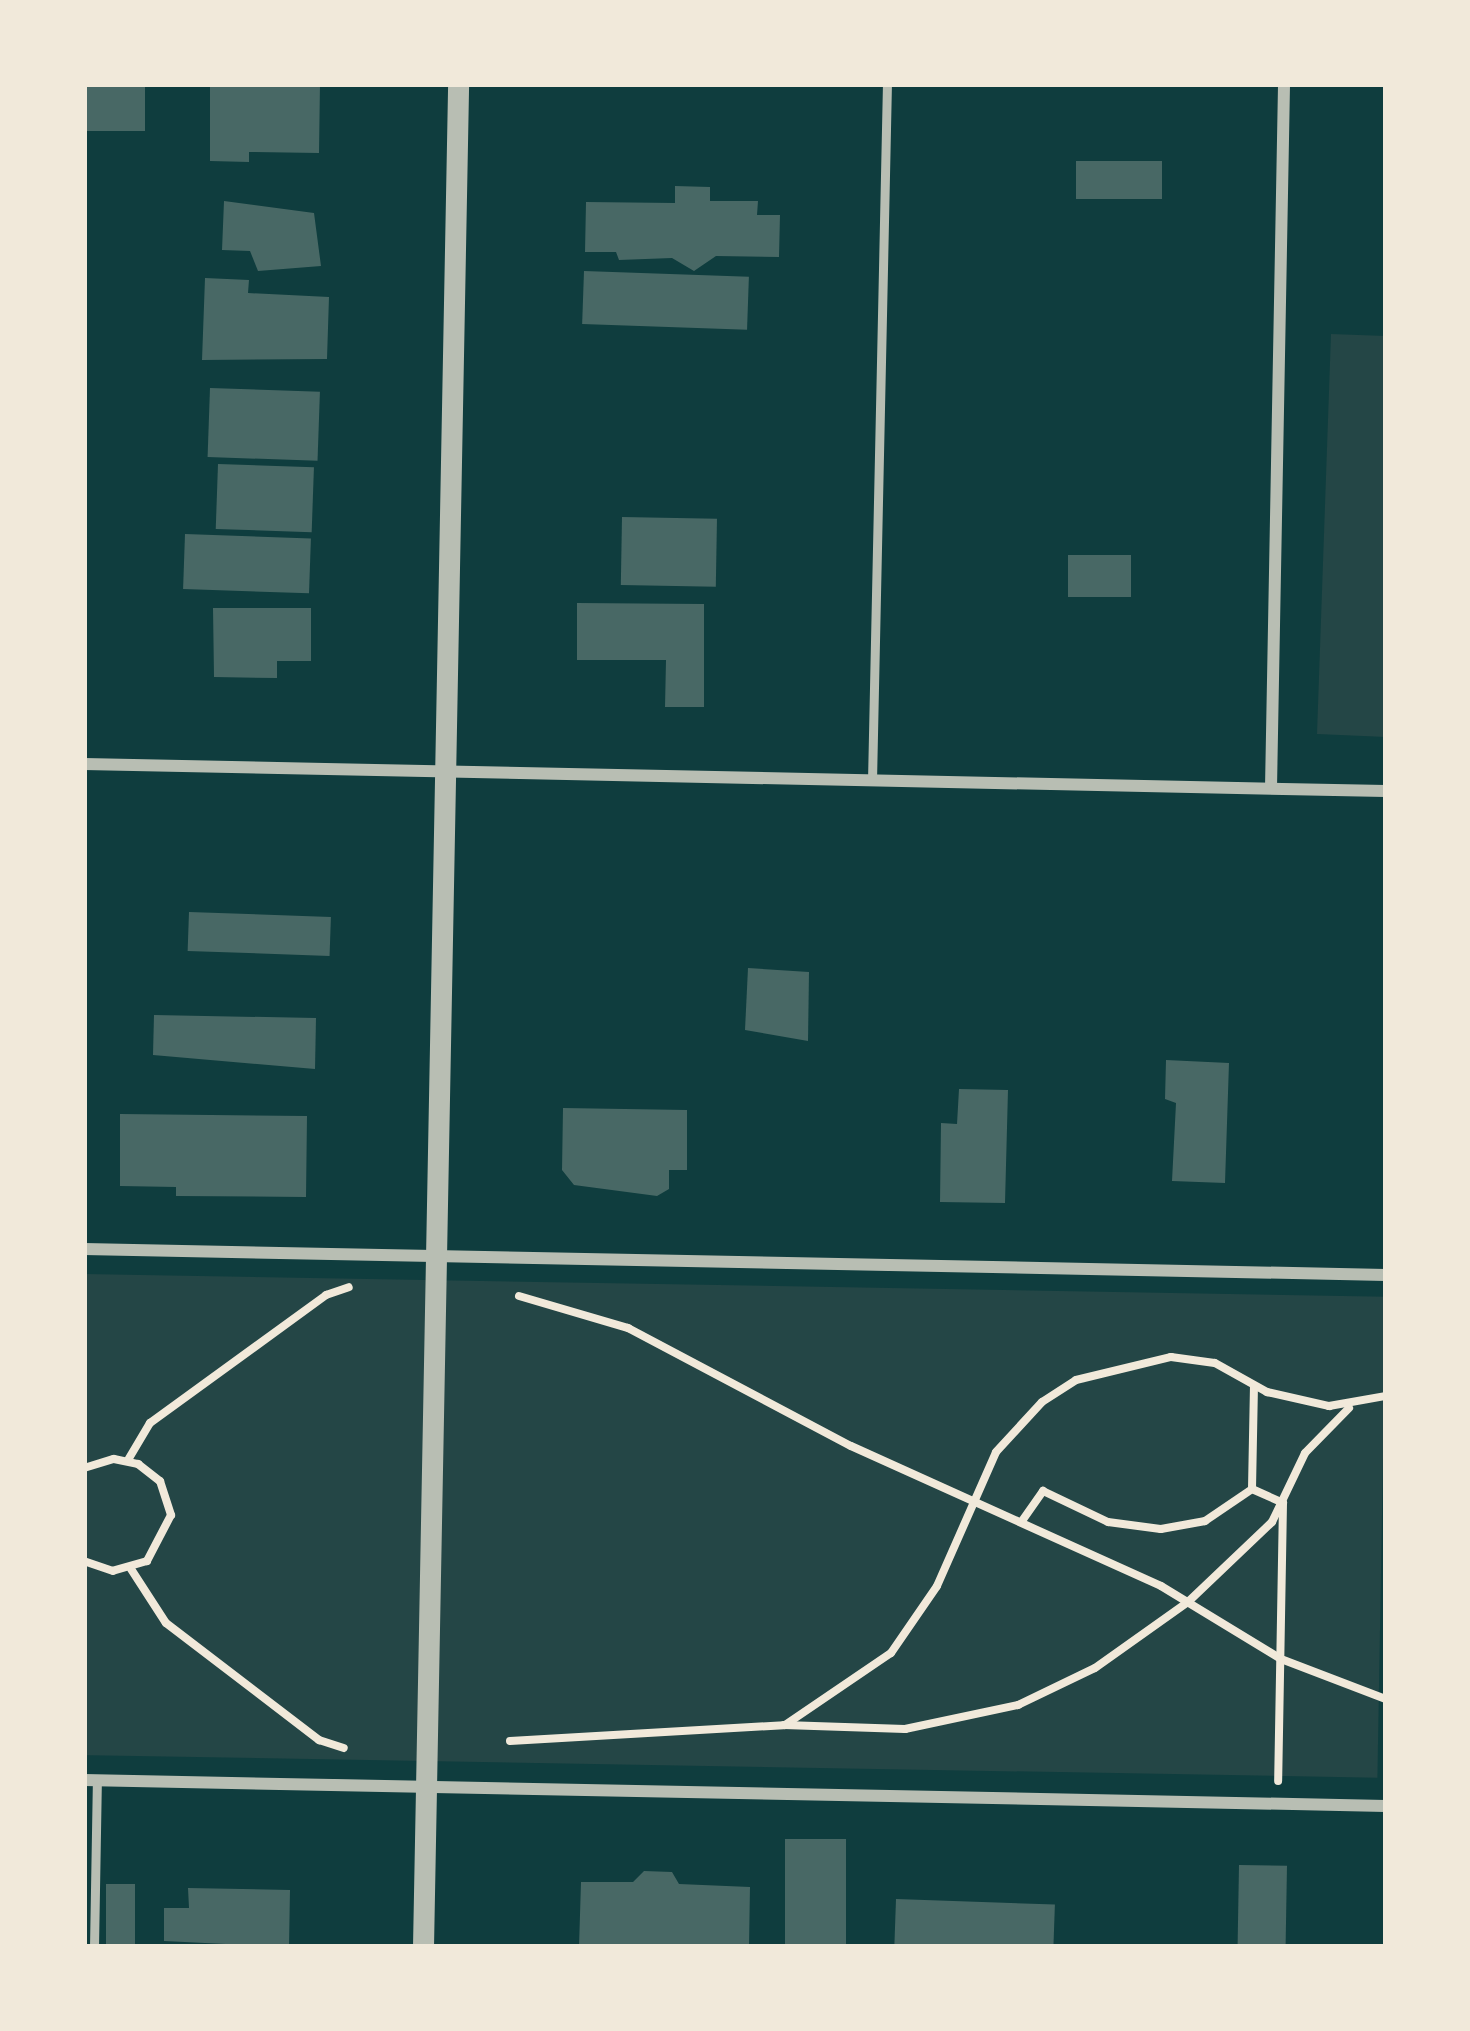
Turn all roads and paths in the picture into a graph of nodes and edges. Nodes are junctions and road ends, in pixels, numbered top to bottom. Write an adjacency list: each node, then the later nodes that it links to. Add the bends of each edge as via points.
1 (458, 84): 5 (street)
2 (887, 84): 6 (lane)
3 (1284, 84): 7 (street)
4 (84, 764): 5 (street)
5 (445, 772): 6 (street); 10 (street)
6 (872, 781): 7 (street)
7 (1271, 788): 8 (street)
8 (1386, 791)
9 (84, 1249): 10 (street)
10 (437, 1256): 11 (street); 33 (street)
11 (1386, 1275)
12 (351, 1286): 17 (path, via 326,1294 150,1423)
13 (519, 1295): 20 (path, via 628,1328 851,1446)
14 (1254, 1387): 16 (path); 19 (path); 20 (path, via 1215,1363 1171,1357 1076,1380 1016,1428)
15 (1386, 1396): 16 (path)
16 (1348, 1408): 21 (path, via 1305,1453)
17 (128, 1460): 18 (path); 24 (path, via 160,1481 171,1515 160,1549)
18 (84, 1468)
19 (1252, 1489): 21 (path); 22 (path, via 1224,1512 1184,1526 1108,1522 1055,1491 1035,1496)
20 (974, 1499): 22 (path); 28 (path, via 937,1586 891,1652)
21 (1283, 1503): 25 (path, via 1256,1541); 26 (path)
22 (1022, 1521): 25 (path)
23 (84, 1561): 24 (path)
24 (131, 1569): 30 (path, via 166,1623 319,1740)
25 (1188, 1603): 26 (path); 28 (path, via 1095,1668 985,1715 905,1729)
26 (1282, 1659): 27 (path); 31 (path)
27 (1386, 1699)
28 (784, 1725): 29 (path)
29 (510, 1741)
30 (344, 1748)
31 (1278, 1779)
32 (91, 1780): 33 (street); 35 (lane)
33 (426, 1787): 34 (street); 36 (street)
34 (1386, 1806)
35 (94, 1947)
36 (423, 1947)

